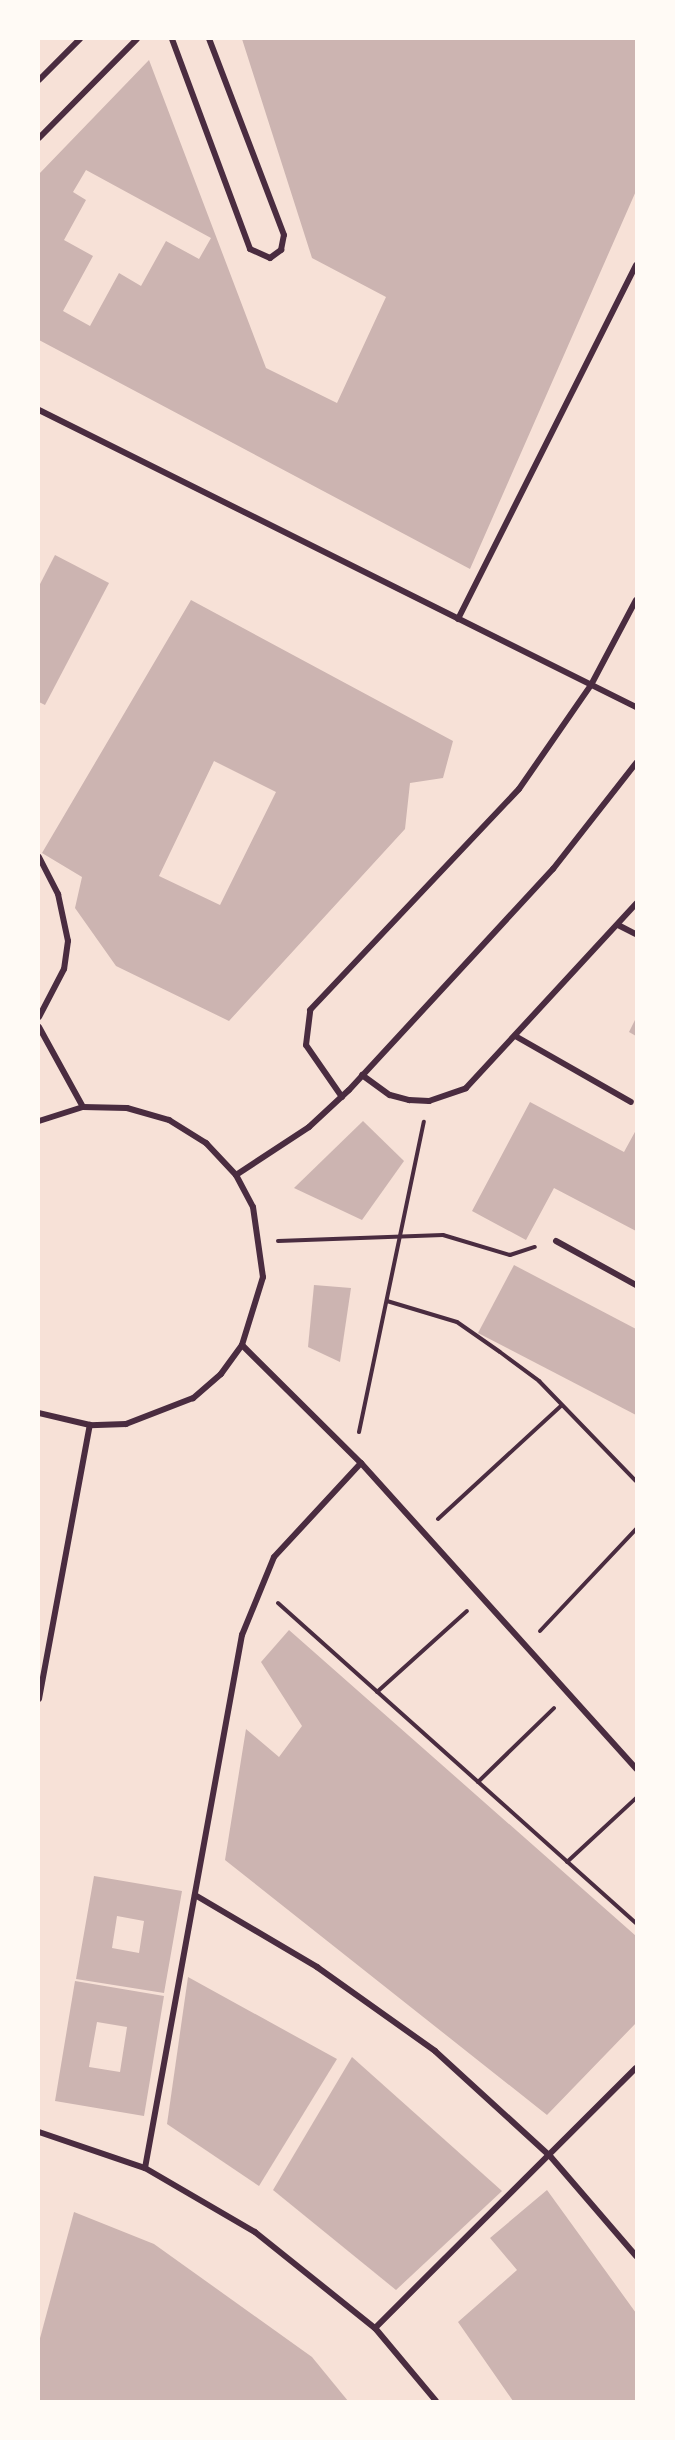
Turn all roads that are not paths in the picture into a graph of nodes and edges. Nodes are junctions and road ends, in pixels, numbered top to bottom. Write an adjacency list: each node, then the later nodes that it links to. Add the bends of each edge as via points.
1 (80, 39): 5 (street)
2 (137, 39): 6 (street)
3 (172, 39): 4 (street, via 250,249 270,258 281,250 284,235)
4 (209, 39)
5 (39, 80)
6 (39, 138)
7 (636, 265): 10 (street)
8 (39, 410): 10 (street)
9 (636, 600): 11 (street)
10 (458, 619): 11 (street)
11 (591, 685): 12 (street); 22 (street, via 519,789 310,1010 306,1046)
12 (636, 707)
13 (636, 763): 21 (street, via 553,869)
14 (39, 858): 18 (street, via 58,894 68,941 64,969)
15 (636, 904): 16 (street)
16 (618, 925): 17 (street); 20 (street)
17 (636, 934)
18 (39, 1017)
19 (39, 1027): 24 (street)
20 (517, 1037): 21 (street, via 466,1088 429,1101 390,1095); 23 (street)
21 (362, 1075): 22 (street)
22 (342, 1097): 26 (street, via 270,1156)
23 (631, 1102)
24 (83, 1107): 25 (street); 26 (street, via 127,1108 169,1120 206,1143)
25 (39, 1121)
26 (236, 1175): 29 (street, via 253,1207 261,1241 263,1277)
27 (556, 1242): 28 (street)
28 (636, 1285)
29 (242, 1345): 31 (street, via 220,1374 193,1398 134,1422); 32 (street)
30 (39, 1413): 31 (street)
31 (90, 1425): 33 (street)
32 (362, 1463): 34 (street); 35 (street, via 300,1523 259,1587 242,1635)
33 (39, 1699)
34 (636, 1768)
35 (195, 1895): 38 (street, via 317,1967 435,2051); 39 (street)
36 (636, 2068): 38 (street)
37 (39, 2132): 39 (street)
38 (550, 2156): 40 (street); 41 (street)
39 (146, 2168): 41 (street, via 255,2232)
40 (636, 2256)
41 (375, 2328): 42 (street)
42 (436, 2401)

